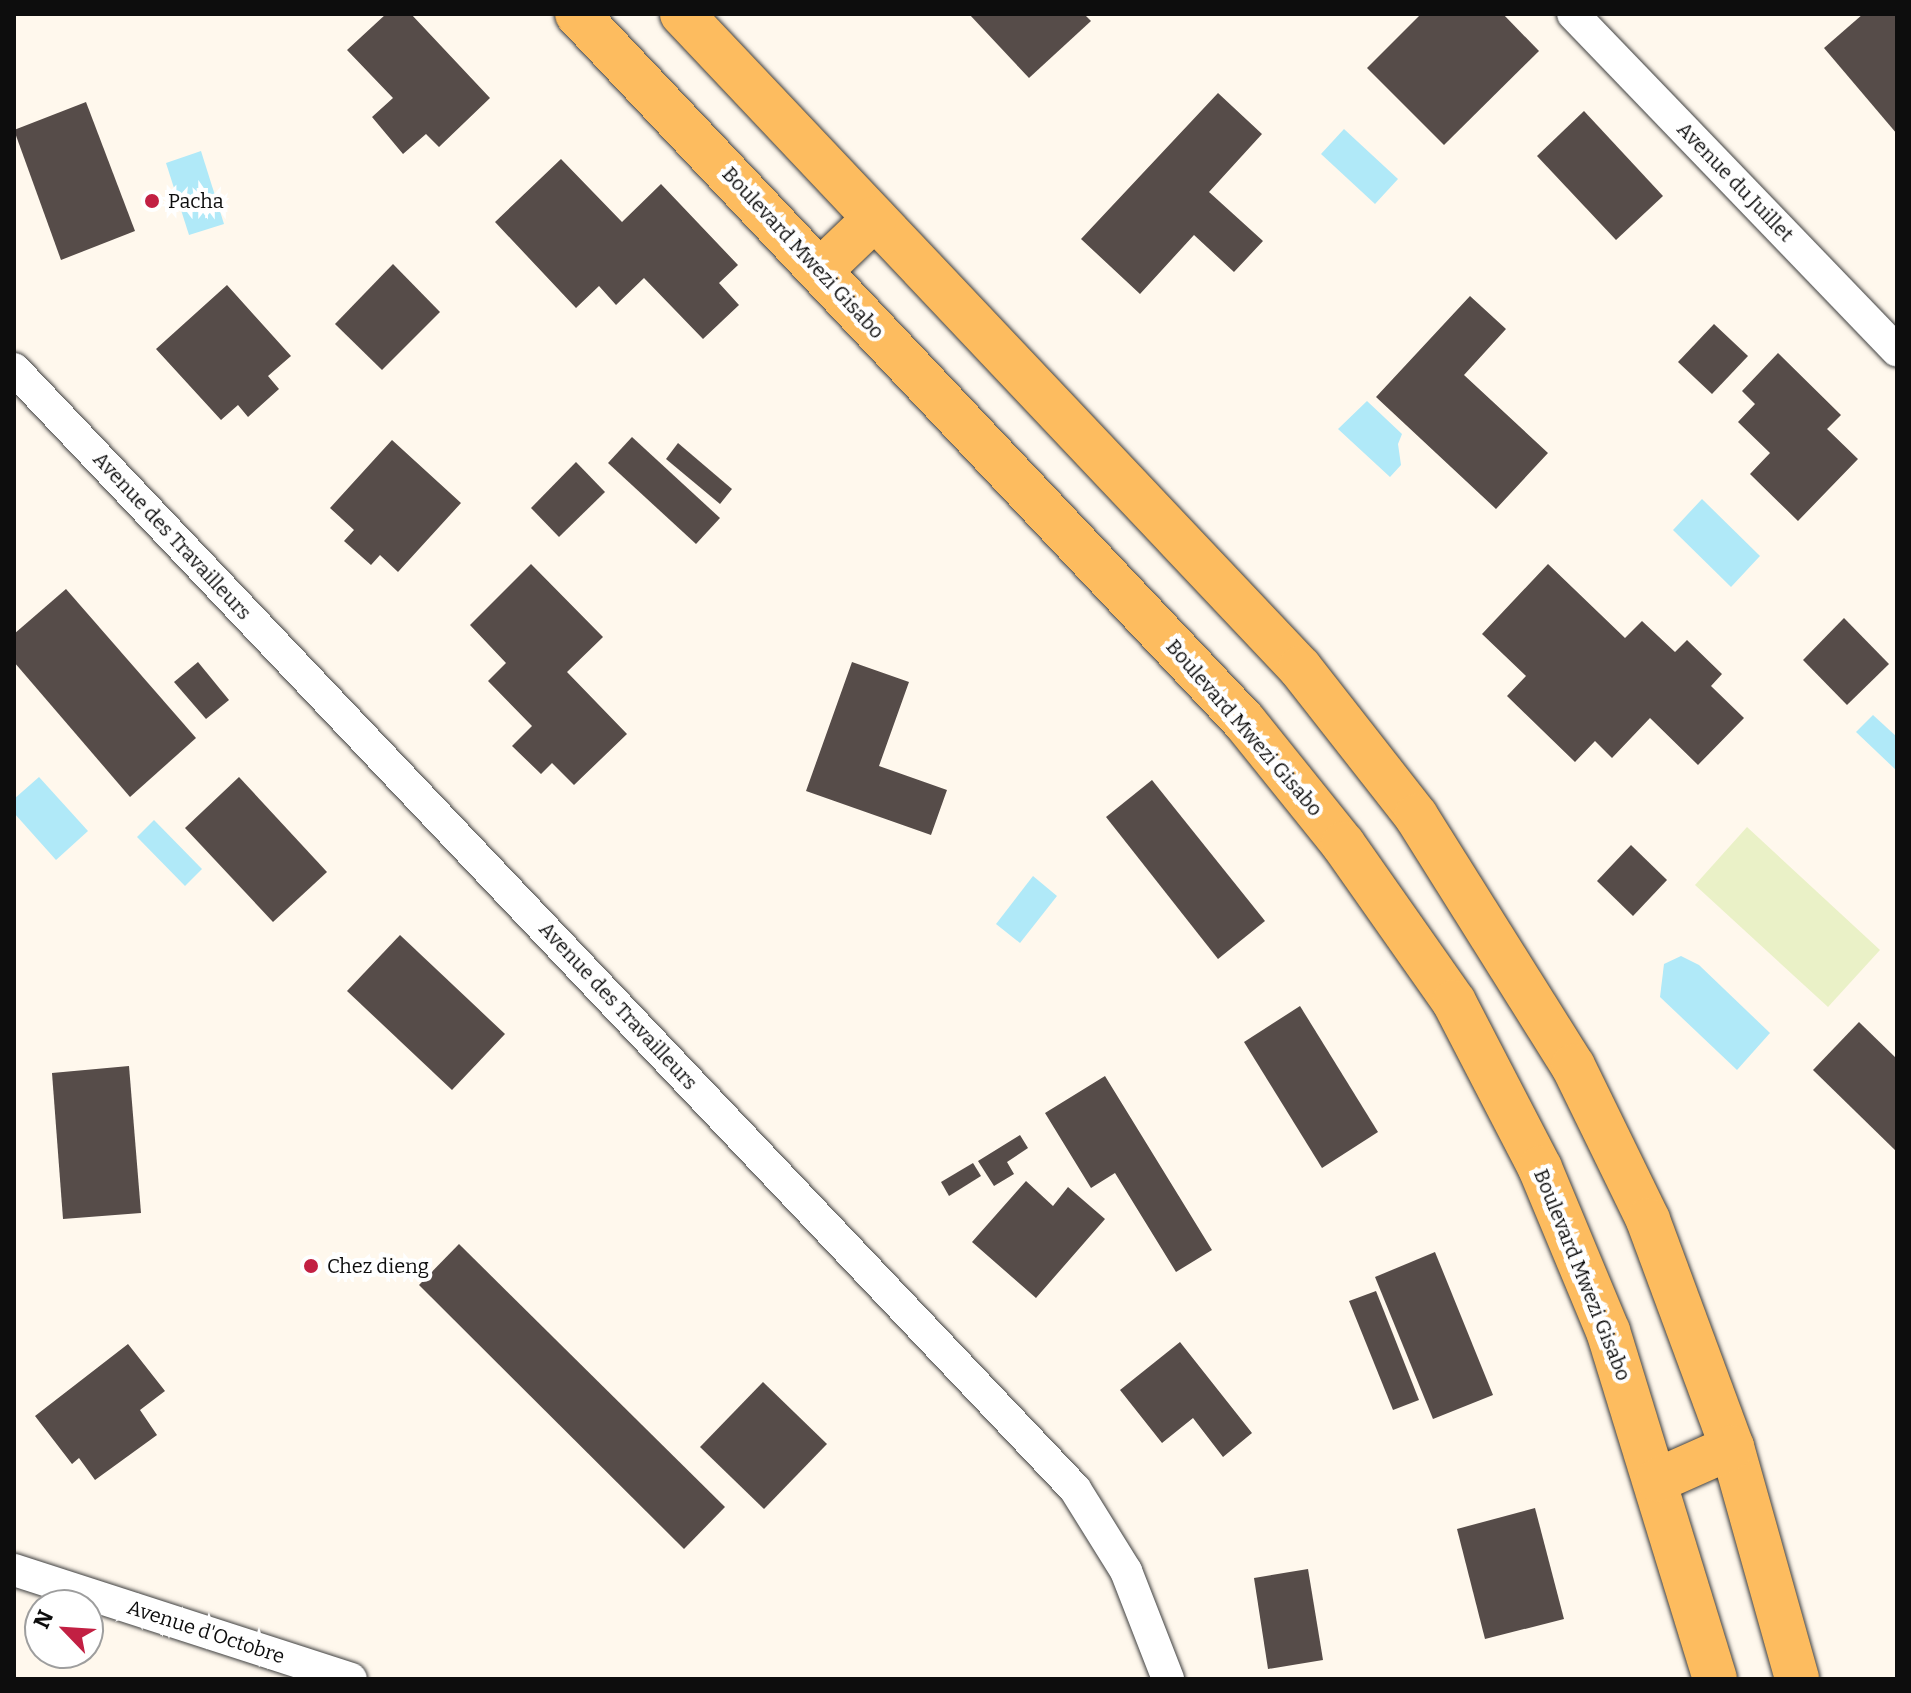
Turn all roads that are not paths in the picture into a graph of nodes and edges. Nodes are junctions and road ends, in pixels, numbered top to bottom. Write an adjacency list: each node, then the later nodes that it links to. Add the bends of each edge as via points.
1 (577, 14): 5 (main road, Boulevard Mwezi Gisabo)
2 (682, 14): 4 (main road)
3 (1573, 14): 6 (street, Avenue du Juillet)
4 (875, 218): 5 (main road); 8 (main road, via 1300,668 1416,816 1573,1066 1648,1220)
5 (820, 271): 9 (main road, Boulevard Mwezi Gisabo, via 1244,721 1335,833 1454,1002 1545,1181 1608,1331)
6 (1897, 351)
7 (14, 369): 12 (street, Avenue des Travailleurs, via 1075,1489 1126,1571)
8 (1732, 1447): 9 (main road); 14 (main road)
9 (1658, 1480): 13 (main road, Boulevard Mwezi Gisabo)
10 (14, 1570): 11 (street, Avenue d'Octobre)
11 (351, 1679)
12 (1168, 1679)
13 (1715, 1679)
14 (1797, 1679)

